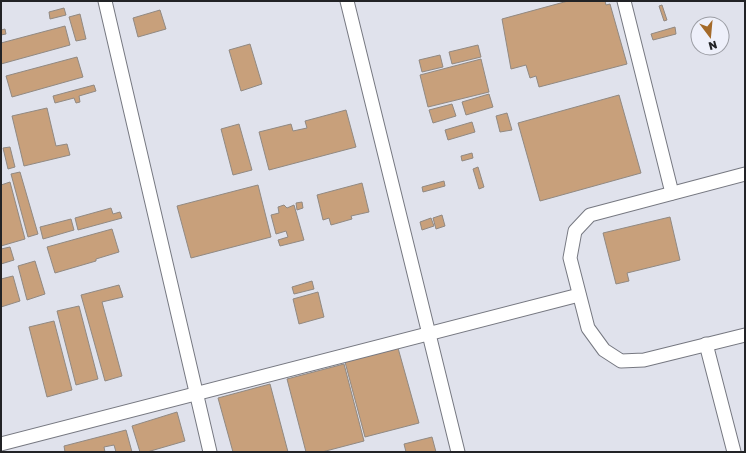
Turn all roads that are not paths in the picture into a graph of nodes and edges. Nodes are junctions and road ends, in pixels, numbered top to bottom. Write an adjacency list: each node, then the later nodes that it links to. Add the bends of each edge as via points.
1 (105, 1): 10 (street)
2 (347, 1): 7 (street)
3 (624, 1): 5 (street)
4 (745, 174): 5 (street)
5 (672, 193): 6 (street, via 590,215 575,231 570,258)
6 (579, 294): 7 (street); 9 (street, via 588,328 604,350 620,361 644,360)
7 (429, 333): 10 (street); 13 (street)
8 (745, 335): 9 (street)
9 (706, 344): 14 (street)
10 (195, 394): 11 (street); 12 (street)
11 (1, 444)
12 (210, 452)
13 (458, 452)
14 (734, 452)

